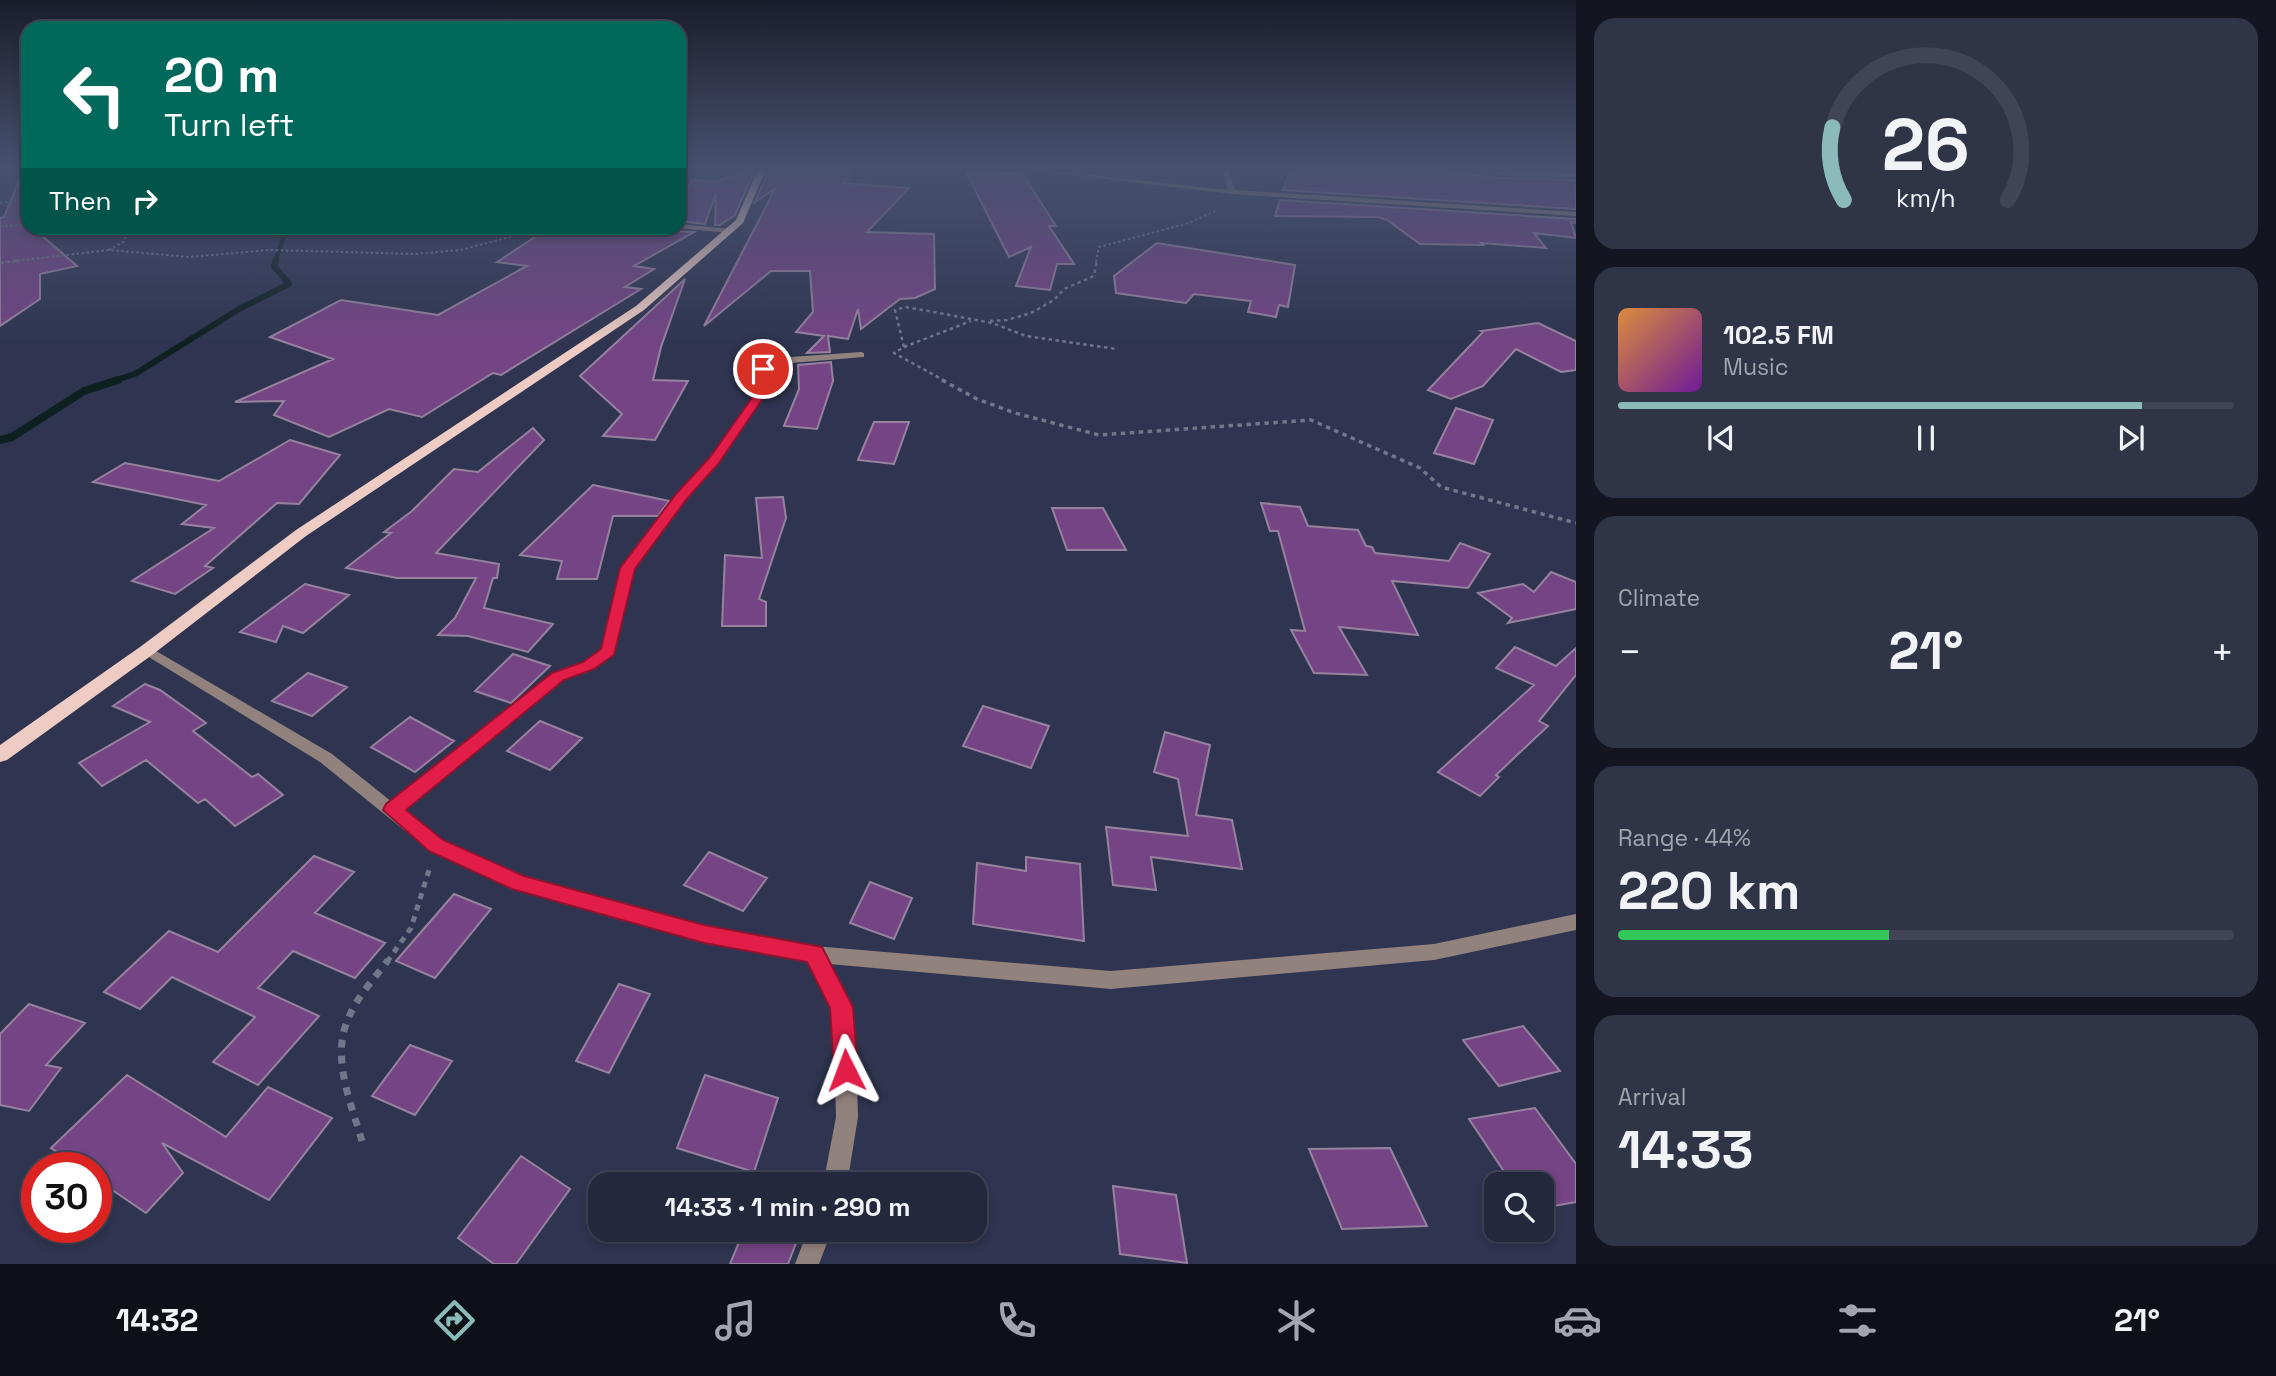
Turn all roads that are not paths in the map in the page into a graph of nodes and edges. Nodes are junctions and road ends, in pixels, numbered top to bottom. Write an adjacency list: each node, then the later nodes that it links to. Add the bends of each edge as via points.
1 (736, 226): 3 (main road)
2 (686, 227): 3 (street)
3 (731, 231): 5 (main road, via 640,307 301,533)
4 (861, 355): 7 (street, via 776,361 763,369 767,385 755,404 628,568 608,651 589,666 558,676)
5 (146, 651): 6 (main road); 7 (street, via 326,758)
6 (0, 755)
7 (393, 810): 9 (street, via 436,846 519,883 704,934)
8 (1576, 922): 9 (street, via 1434,952 1111,979)
9 (814, 954): 10 (street, via 841,1007 847,1117)
10 (837, 1172)
11 (815, 1242): 12 (street)
12 (807, 1264)

